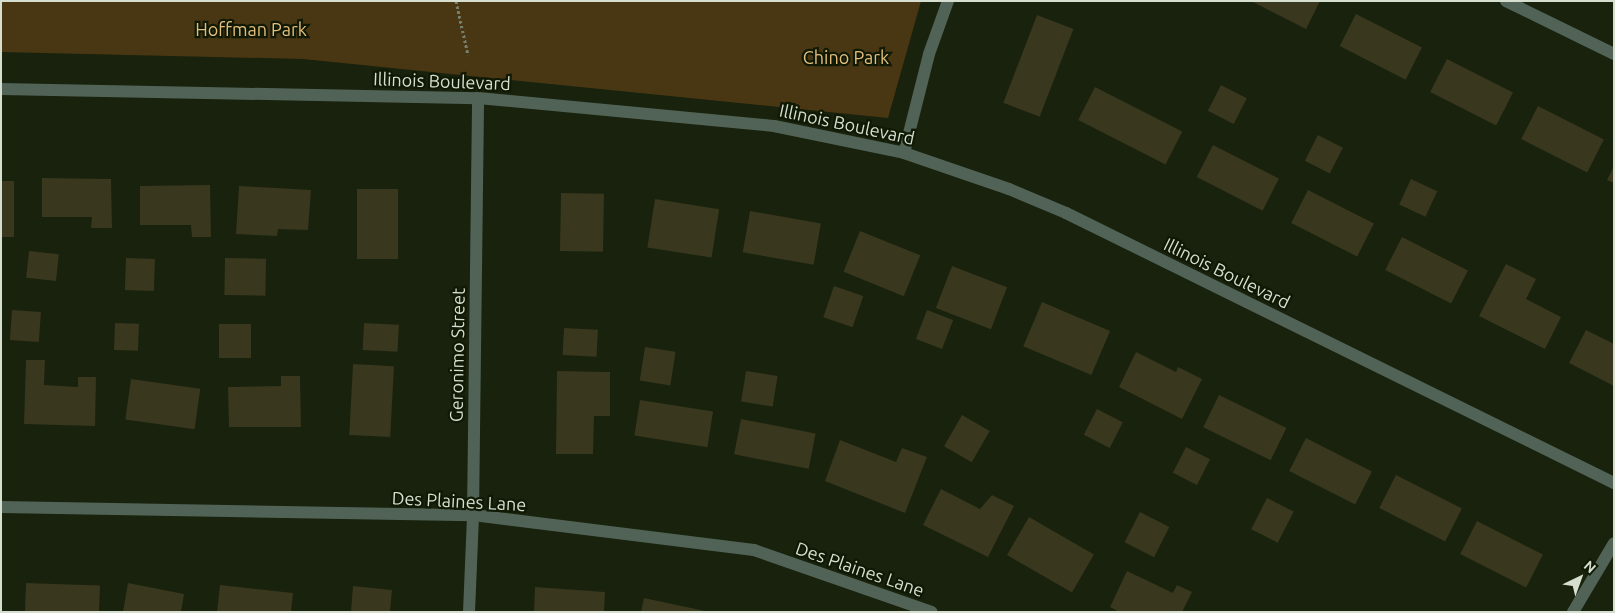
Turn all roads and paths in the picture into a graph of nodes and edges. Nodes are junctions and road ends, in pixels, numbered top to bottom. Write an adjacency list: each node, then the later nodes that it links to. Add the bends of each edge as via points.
1 (456, 1): 5 (path)
2 (948, 1): 8 (street, via 929,54)
3 (1506, 1): 4 (street)
4 (1614, 54)
5 (468, 56)
6 (1, 88): 7 (street, Illinois Boulevard)
7 (478, 98): 8 (street, Illinois Boulevard, via 774,126); 11 (street, Geronimo Street)
8 (904, 153): 9 (street, Illinois Boulevard, via 1009,188 1066,213)
9 (1614, 483)
10 (1, 507): 11 (street, Des Plaines Lane)
11 (473, 515): 13 (street, Geronimo Street); 14 (street, Des Plaines Lane, via 754,550)
12 (1614, 543): 15 (street)
13 (468, 612)
14 (932, 612)
15 (1573, 612)

